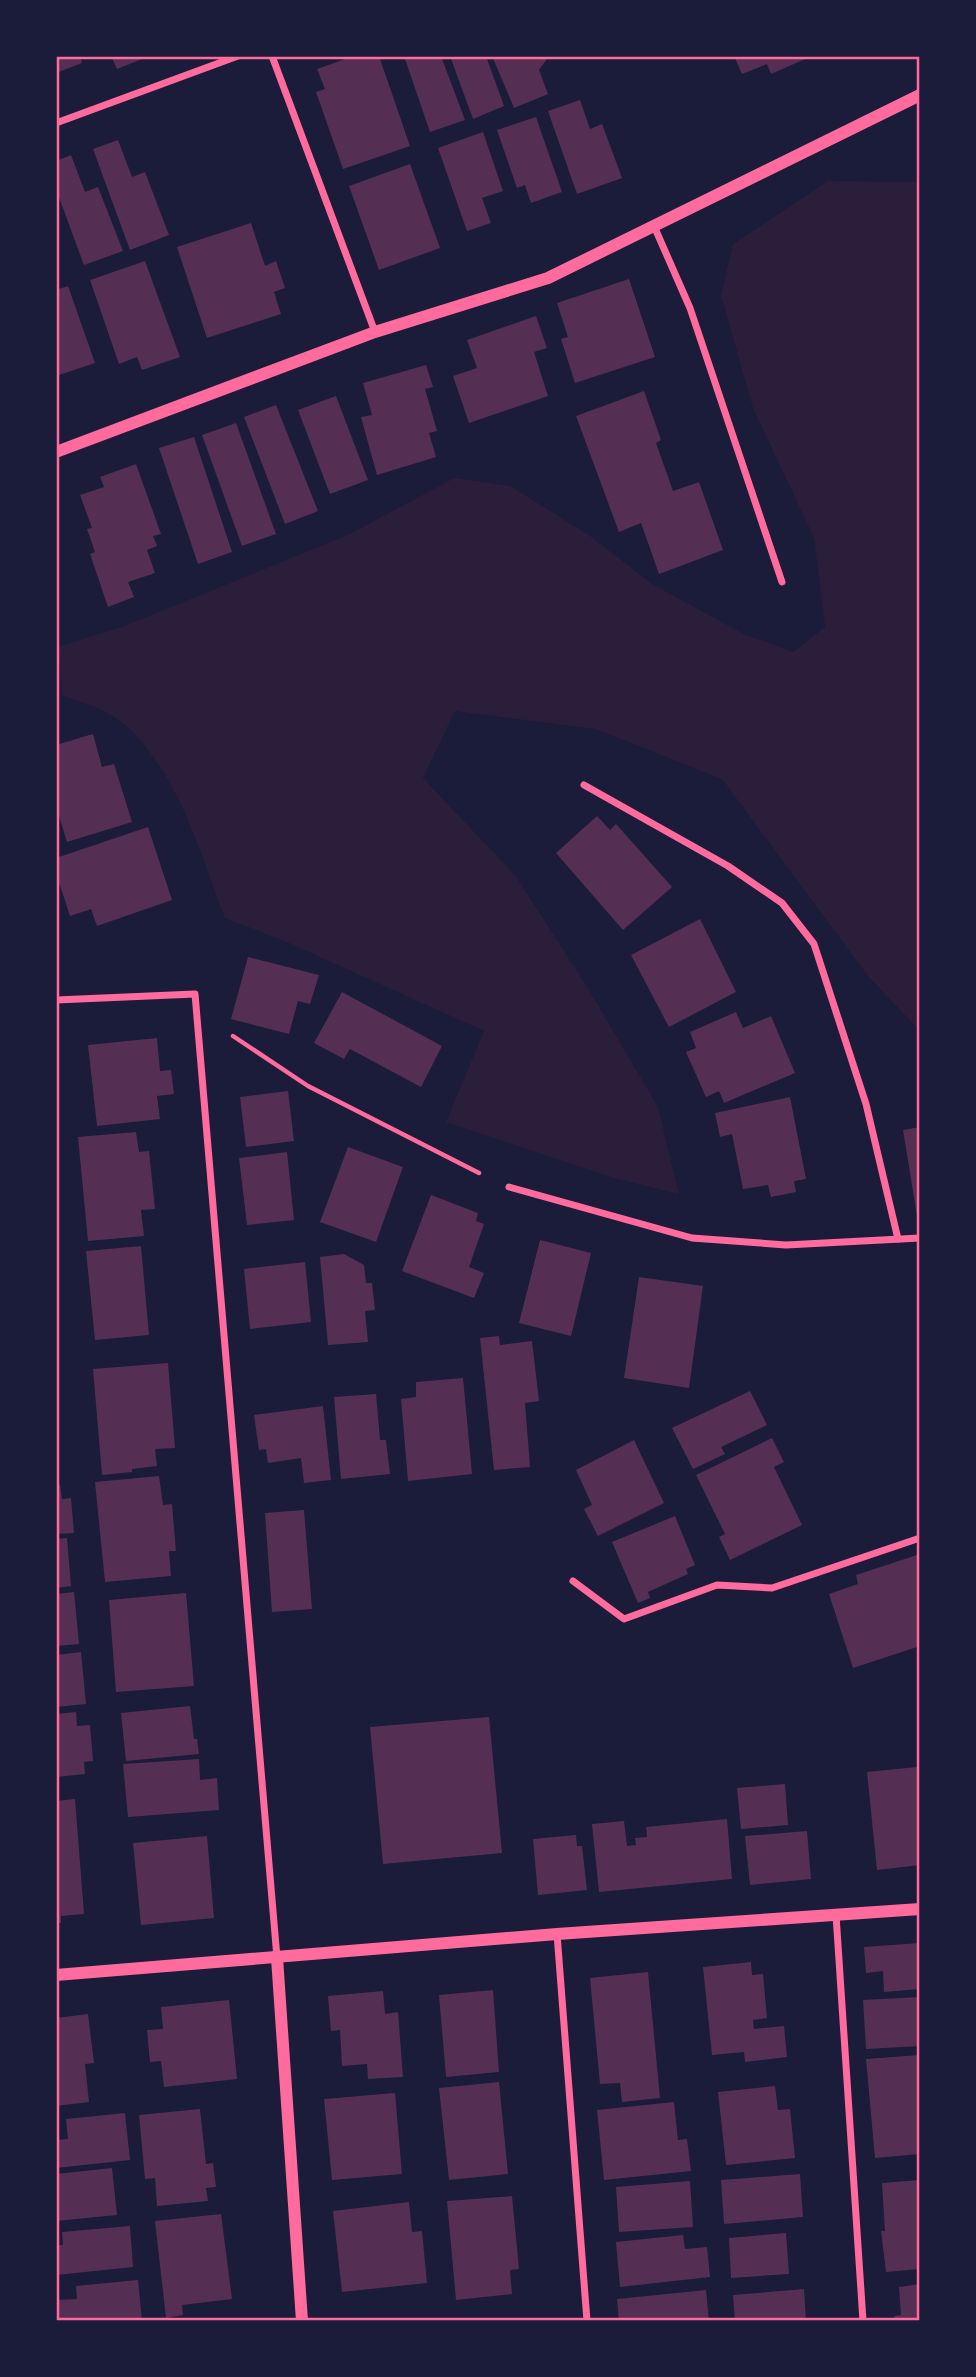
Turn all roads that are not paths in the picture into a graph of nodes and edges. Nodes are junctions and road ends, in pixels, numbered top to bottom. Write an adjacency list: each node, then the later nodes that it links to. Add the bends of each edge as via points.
1 (238, 56): 4 (street)
2 (272, 56): 6 (street)
3 (920, 95): 5 (street)
4 (56, 123)
5 (654, 226): 6 (street, via 548,278); 8 (street, via 690,308)
6 (375, 332): 7 (street)
7 (56, 452)
8 (782, 582)
9 (584, 785): 13 (street, via 728,866 782,903 814,944 866,1104)
10 (56, 1000): 19 (street, via 195,994)
11 (509, 1187): 13 (street, via 692,1238 786,1245)
12 (920, 1238): 13 (street)
13 (898, 1239)
14 (920, 1538): 15 (street, via 772,1588 717,1585 624,1619)
15 (573, 1581)
16 (920, 1909): 17 (street)
17 (836, 1915): 18 (street); 23 (street)
18 (557, 1934): 19 (street); 22 (street)
19 (277, 1958): 20 (street); 21 (street)
20 (56, 1975)
21 (302, 2321)
22 (586, 2321)
23 (863, 2321)

